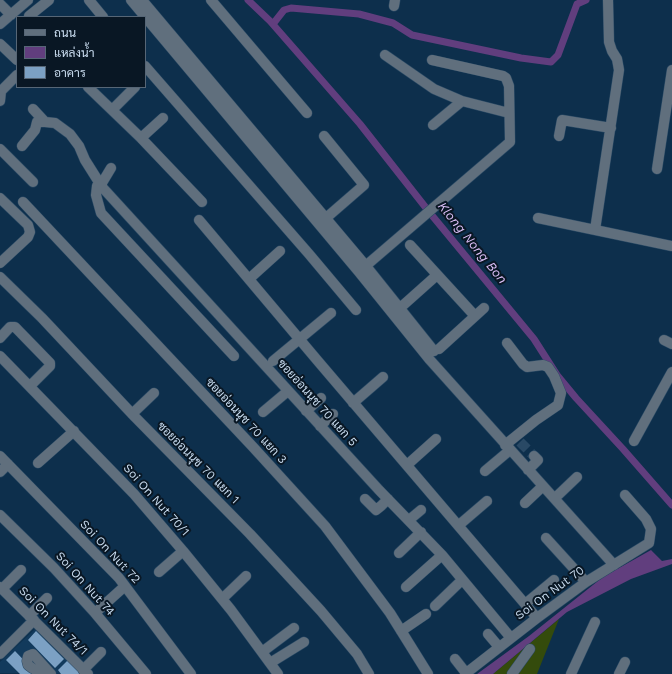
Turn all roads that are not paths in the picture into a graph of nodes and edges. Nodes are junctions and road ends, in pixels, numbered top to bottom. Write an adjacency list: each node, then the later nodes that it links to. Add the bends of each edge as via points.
1 (28, 0): 9 (street)
2 (49, 0): 10 (street)
3 (89, 0): 11 (street)
4 (131, 0): 12 (street)
5 (142, 0): 48 (street)
6 (211, 0): 30 (street)
7 (608, 0): 35 (street, via 609,42 619,65)
8 (0, 4): 9 (street)
9 (11, 14): 14 (street)
10 (29, 16)
11 (102, 16)
12 (145, 16)
13 (146, 17): 56 (street)
14 (0, 24)
15 (0, 44): 17 (street)
16 (385, 55): 26 (street, via 434,89)
17 (16, 59)
18 (432, 60): 29 (street, via 506,78 509,86)
19 (146, 67): 62 (street)
20 (672, 70): 34 (street)
21 (16, 76): 24 (street, via 1,91)
22 (89, 88): 28 (street)
23 (134, 88): 28 (street)
24 (0, 97): 25 (street)
25 (0, 101)
26 (462, 101): 29 (street); 33 (street)
27 (33, 109): 32 (street)
28 (112, 110): 38 (street)
29 (509, 112): 56 (street, via 508,144)
30 (307, 113)
31 (163, 118): 38 (street)
32 (45, 122): 39 (street, via 38,122); 44 (street, ซอยอ่อนนุช 70 แยก 5, via 55,123 70,134)
33 (433, 125)
34 (668, 127): 42 (street)
35 (610, 128): 37 (street, via 562,120); 51 (street)
36 (324, 136): 48 (street, via 364,185)
37 (560, 136)
38 (141, 138): 47 (street)
39 (22, 146)
40 (0, 149): 43 (street)
41 (111, 168): 44 (street)
42 (657, 169)
43 (33, 182)
44 (102, 187): 69 (street, via 97,186 96,195 101,213); 74 (street, ซอยอ่อนนุช 70 แยก 5)
45 (0, 198): 55 (street, via 28,225 30,232 28,237)
46 (23, 202): 132 (street, ซอยอ่อนนุช 70 แยก 3, via 325,526)
47 (202, 202)
48 (326, 218): 56 (street)
49 (538, 218): 51 (street)
50 (200, 220): 59 (street)
51 (595, 230): 53 (street)
52 (410, 245): 57 (street)
53 (672, 246)
54 (280, 251): 59 (street)
55 (0, 263)
56 (362, 269): 60 (street); 86 (street, via 430,360)
57 (437, 275): 60 (street); 64 (street)
58 (0, 277): 80 (street, ซอยอ่อนนุช 70 แยก 1)
59 (249, 279): 66 (street)
60 (400, 308): 64 (street, via 436,350)
61 (484, 308): 64 (street)
62 (356, 310)
63 (331, 313): 66 (street)
64 (475, 316)
65 (0, 338): 73 (street, via 10,327 16,327 50,364 50,367)
66 (300, 340): 70 (street); 77 (street)
67 (507, 343): 86 (street, via 527,367 548,367 561,393 558,405 536,420)
68 (0, 356): 73 (street, Soi On Nut 70/1)
69 (234, 356)
70 (273, 361)
71 (672, 372): 85 (street)
72 (383, 377): 77 (street)
73 (30, 386): 83 (street, Soi On Nut 70/1)
74 (288, 391): 78 (street, ซอยอ่อนนุช 70 แยก 5); 79 (street)
75 (154, 393): 80 (street)
76 (321, 398): 78 (street)
77 (353, 403): 91 (street)
78 (306, 411): 82 (street, ซอยอ่อนนุช 70 แยก 5)
79 (263, 412)
80 (132, 414): 149 (street, ซอยอ่อนนุช 70 แยก 1, via 316,605 357,654)
81 (334, 414): 82 (street)
82 (320, 426): 100 (street, ซอยอ่อนนุช 70 แยก 5)
83 (74, 431): 89 (street); 109 (street, Soi On Nut 70/1)
84 (436, 439): 91 (street)
85 (634, 441)
86 (508, 447): 92 (street); 93 (street)
87 (0, 456): 90 (street, Soi On Nut 72)
88 (534, 456): 92 (street, via 538,460)
89 (38, 462)
90 (8, 464): 94 (street); 119 (street, Soi On Nut 72)
91 (407, 465): 106 (street)
92 (528, 470): 96 (street)
93 (485, 471)
94 (0, 472)
95 (577, 477): 98 (street)
96 (543, 486): 98 (street); 102 (street)
97 (625, 495): 112 (street, Soi On Nut 70, via 646,519 651,528 650,537 649,543)
98 (555, 498): 112 (street)
99 (365, 499): 100 (street, via 376,510)
100 (388, 499): 105 (street, ซอยอ่อนนุช 70 แยก 5)
101 (487, 501): 106 (street)
102 (525, 502)
103 (421, 510): 105 (street)
104 (0, 515): 126 (street, Soi On Nut 74)
105 (409, 520): 107 (street, ซอยอ่อนนุช 70 แยก 5)
106 (459, 525): 124 (street)
107 (421, 532): 110 (street); 111 (street, ซอยอ่อนนุช 70 แยก 5)
108 (546, 538): 118 (street)
109 (184, 551): 114 (street); 123 (street, Soi On Nut 70/1)
110 (398, 553)
111 (442, 555): 116 (street, ซอยอ่อนนุช 70 แยก 5); 120 (street)
112 (614, 565): 118 (street, Soi On Nut 70)
113 (21, 570): 121 (street)
114 (159, 572)
115 (246, 576): 123 (street)
116 (462, 580): 125 (street); 134 (street, ซอยอ่อนนุช 70 แยก 5)
117 (554, 580): 124 (street)
118 (586, 582): 129 (street, Soi On Nut 70)
119 (125, 586): 126 (street); 147 (street, Soi On Nut 72)
120 (406, 587)
121 (1, 588): 128 (street, Soi On Nut 74/1)
122 (47, 598): 128 (street)
123 (222, 599): 139 (street, Soi On Nut 70/1)
124 (526, 604): 129 (street)
125 (435, 606)
126 (95, 612): 146 (street, Soi On Nut 74)
127 (426, 614): 132 (street)
128 (32, 618): 140 (street); 144 (street, Soi On Nut 74/1)
129 (537, 618): 134 (street, Soi On Nut 70)
130 (595, 622): 152 (street)
131 (294, 628): 139 (street)
132 (401, 631): 150 (street, ซอยอ่อนนุช 70 แยก 3)
133 (488, 634): 136 (street)
134 (511, 638): 136 (street, Soi On Nut 70)
135 (304, 642): 143 (street)
136 (499, 647): 145 (street, Soi On Nut 70)
137 (530, 649): 151 (street)
138 (101, 652): 144 (street)
139 (262, 652): 143 (street, Soi On Nut 70/1)
140 (0, 654)
141 (455, 659): 145 (street)
142 (625, 662): 153 (street)
143 (270, 663): 148 (street, Soi On Nut 70/1)
144 (86, 672)
145 (466, 673)
146 (146, 674)
147 (191, 674)
148 (276, 674)
149 (369, 674)
150 (428, 674)
151 (512, 674)
152 (571, 674)
153 (619, 674)

